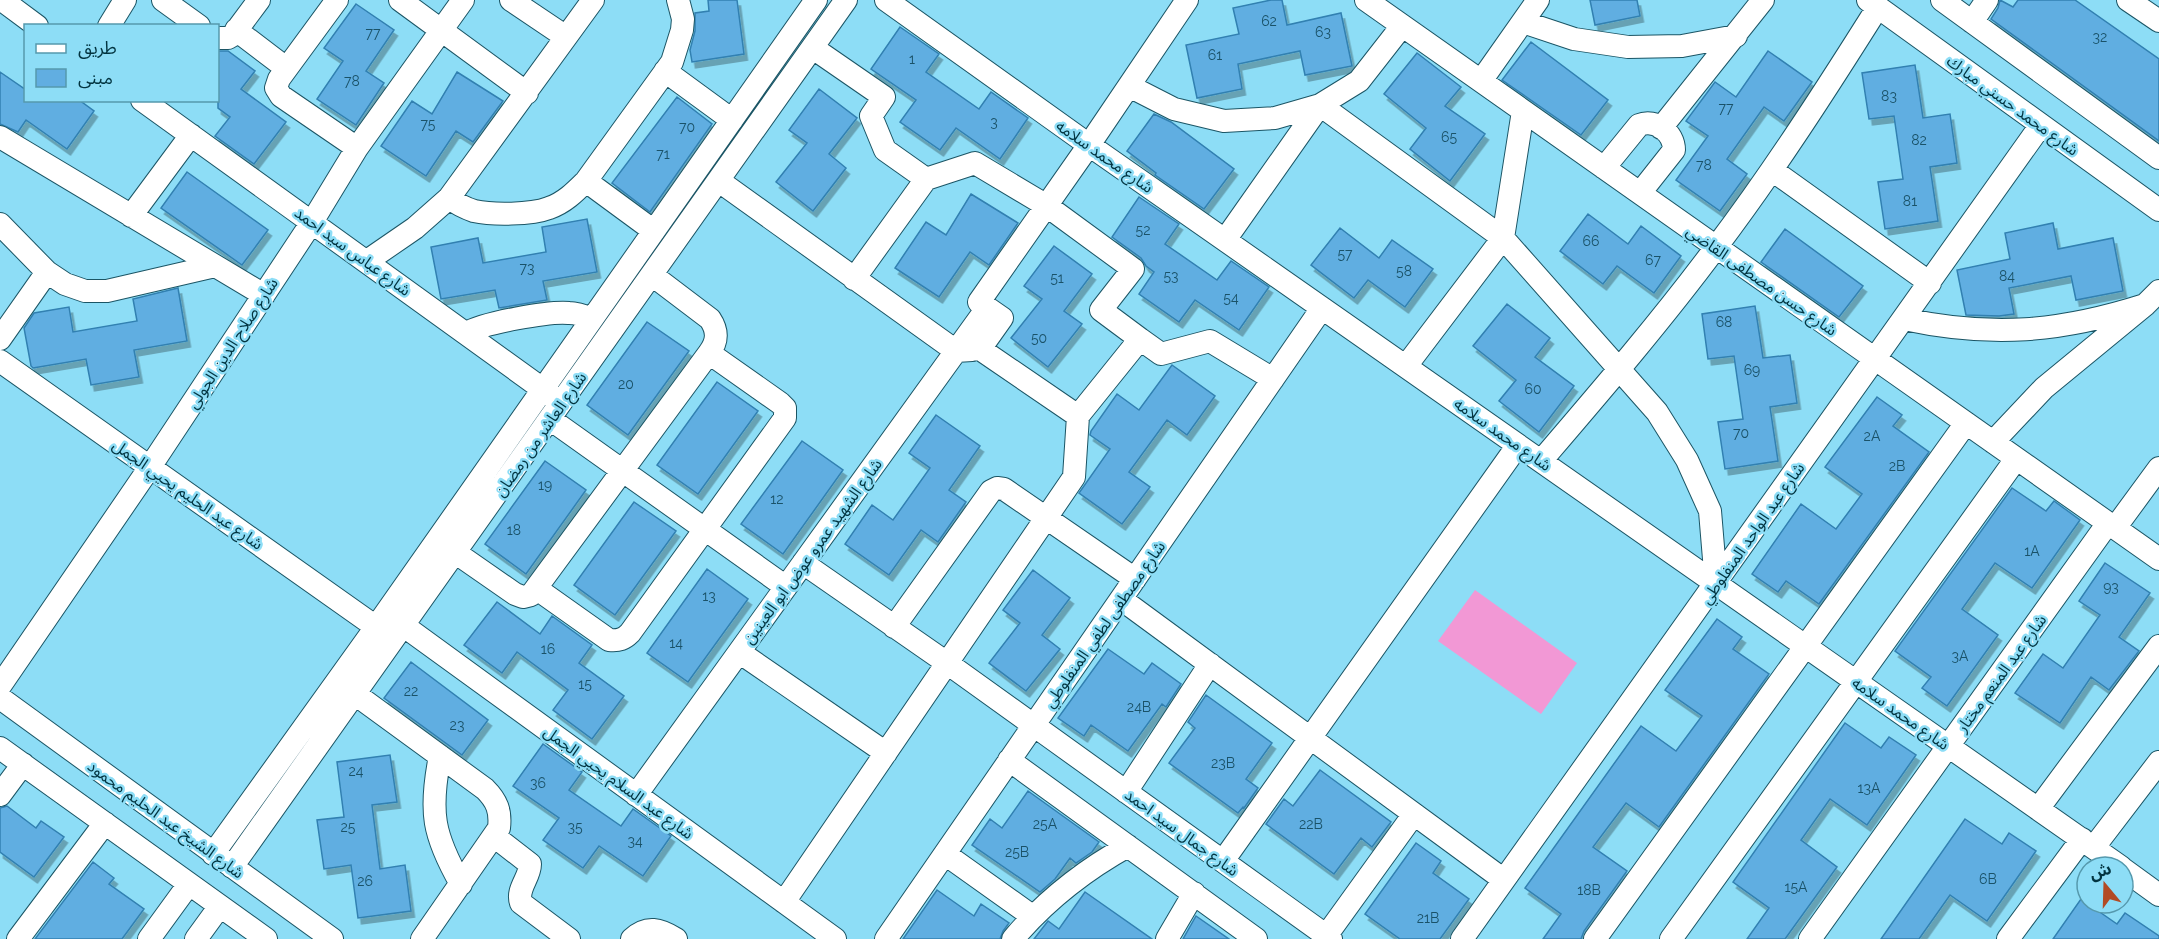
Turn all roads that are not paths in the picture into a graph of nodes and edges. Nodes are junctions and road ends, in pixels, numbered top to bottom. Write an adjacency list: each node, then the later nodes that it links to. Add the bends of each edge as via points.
1 (125, 0): 26 (street)
2 (163, 0): 27 (street)
3 (259, 0): 30 (street)
4 (337, 0): 34 (street)
5 (400, 0): 29 (street)
6 (463, 0): 29 (street, شارع صلاح الدين الجولي)
7 (511, 0): 32 (street)
8 (593, 0): 32 (street)
9 (678, 0): 35 (street, via 682,30)
10 (816, 0): 42 (street, شارع العاشر من رمضان)
11 (846, 0): 33 (street, شارع العاشر من رمضان)
12 (886, 0): 47 (street, شارع محمد سلامه)
13 (1187, 0): 37 (street, شارع الشهيد عمرو عوض ابو العينين)
14 (1366, 0): 28 (street, شارع حسن مصطفى القاضي)
15 (1538, 0): 23 (street)
16 (1763, 0): 31 (street)
17 (1942, 0): 24 (street)
18 (1987, 0): 24 (street)
19 (2128, 0): 22 (street)
20 (1873, 4): 43 (street, شارع محمد حسني مبارك); 51 (street)
21 (3, 7): 25 (street)
22 (2159, 21)
23 (1523, 22): 31 (street, via 1574,39 1628,47 1682,46); 36 (street)
24 (1972, 22): 49 (street)
25 (33, 24)
26 (110, 24)
27 (196, 24)
28 (1402, 26): 36 (street, شارع حسن مصطفى القاضي); 40 (street, via 1359,81)
29 (441, 30): 38 (street); 48 (street, شارع صلاح الدين الجولي)
30 (227, 34): 34 (street)
31 (1736, 36): 44 (street)
32 (566, 38): 38 (street)
33 (813, 48): 52 (street, via 884,97 871,116 885,150); 54 (street, شارع العاشر من رمضان)
34 (286, 68): 48 (street, via 276,83 281,96)
35 (665, 71): 42 (street); 53 (street)
36 (1481, 81): 41 (street, شارع حسن مصطفى القاضي)
37 (1130, 86): 40 (street, via 1174,110 1224,121 1275,118); 47 (street, شارع الشهيد عمرو عوض ابو العينين)
38 (527, 93): 56 (street)
39 (145, 102): 45 (street, شارع عباس سيد احمد)
40 (1320, 105): 63 (street); 64 (street)
41 (1523, 111): 50 (street, شارع حسن مصطفى القاضي); 63 (street)
42 (732, 120): 62 (street, شارع العاشر من رمضان)
43 (2041, 125): 58 (street, شارع محمد حسني مبارك); 71 (street, شارع عبد الواحد المنفلوطي)
44 (1661, 128): 50 (street, via 1647,122 1639,125); 55 (street, via 1670,134 1674,150)
45 (191, 135): 59 (street); 60 (street, شارع عباس سيد احمد)
46 (0, 138): 59 (street)
47 (1089, 145): 57 (street, شارع الشهيد عمرو عوض ابو العينين); 64 (street, شارع محمد سلامه)
48 (357, 148): 60 (street, شارع صلاح الدين الجولي)
49 (2159, 158)
50 (1604, 168): 55 (street, شارع حسن مصطفى القاضي)
51 (1772, 170): 65 (street); 71 (street)
52 (926, 179): 57 (street, via 975,163); 70 (street)
53 (586, 181): 56 (street, via 564,201 536,212 481,212); 62 (street)
54 (719, 181): 69 (street, شارع العاشر من رمضان); 70 (street)
55 (1640, 193): 65 (street, شارع حسن مصطفى القاضي)
56 (449, 198): 66 (street, via 415,228)
57 (1047, 206): 74 (street, شارع الشهيد عمرو عوض ابو العينين, via 980,302); 80 (street, via 1133,269 1101,310)
58 (2159, 210)
59 (131, 216): 67 (street)
60 (312, 222): 66 (street, شارع عباس سيد احمد); 72 (street, شارع صلاح الدين الجولي)
61 (0, 224): 68 (street)
62 (654, 231): 77 (street, شارع العاشر من رمضان)
63 (1503, 238): 86 (street); 87 (street)
64 (1225, 240): 75 (street, شارع محمد سلامه)
65 (1716, 247): 84 (street, شارع حسن مصطفى القاضي); 87 (street)
66 (367, 261): 78 (street, شارع عباس سيد احمد)
67 (215, 266): 68 (street, via 107,291 85,291); 72 (street)
68 (47, 272): 79 (street)
69 (652, 275): 83 (street, via 716,327 717,338); 90 (street, شارع العاشر من رمضان)
70 (854, 279): 82 (street)
71 (1930, 283): 76 (street, شارع عبد الواحد المنفلوطي)
72 (264, 295): 97 (street, شارع صلاح الدين الجولي)
73 (2152, 298): 76 (street, via 2105,318 2021,331 1979,331); 93 (street, via 2044,388)
74 (987, 308): 81 (street, via 1002,318); 82 (street, شارع الشهيد عمرو عوض ابو العينين)
75 (1322, 308): 86 (street, شارع محمد سلامه); 88 (street, شارع مصطفى لطفي المنفلوطي)
76 (1905, 319): 84 (street, شارع عبد الواحد المنفلوطي)
77 (592, 320): 78 (street, via 563,313 488,324); 89 (street, شارع العاشر من رمضان)
78 (466, 333): 89 (street, شارع عباس سيد احمد)
79 (0, 339)
80 (1140, 339): 88 (street, via 1161,354 1210,341); 91 (street)
81 (980, 349): 82 (street); 91 (street)
82 (956, 351): 105 (street, شارع الشهيد عمرو عوض ابو العينين)
83 (709, 353): 99 (street); 102 (street, via 780,403 786,418)
84 (1875, 359): 92 (street, شارع حسن مصطفى القاضي); 107 (street, شارع عبد الواحد المنفلوطي)
85 (0, 361): 97 (street, شارع عبد الحليم يحيي الجمل)
86 (1406, 366): 94 (street, شارع محمد سلامه)
87 (1619, 370): 96 (street); 107 (street, via 1657,412 1688,460 1710,511)
88 (1273, 379): 106 (street, شارع مصطفى لطفي المنفلوطي)
89 (543, 389): 90 (street, شارع عباس سيد احمد); 112 (street, شارع العاشر من رمضان)
90 (556, 411): 99 (street, شارع عباس سيد احمد); 103 (street, شارع العاشر من رمضان)
91 (1078, 416): 100 (street, via 1074,477)
92 (1966, 423): 93 (street, شارع حسن مصطفى القاضي); 114 (street)
93 (1994, 442): 95 (street, شارع حسن مصطفى القاضي)
94 (1518, 445): 96 (street, شارع محمد سلامه); 124 (street)
95 (2016, 459): 101 (street, شارع حسن مصطفى القاضي); 119 (street)
96 (1541, 461): 107 (street, شارع محمد سلامه)
97 (150, 467): 112 (street, شارع عبد الحليم يحيي الجمل); 120 (street, شارع صلاح الدين الجولي)
98 (2159, 468): 101 (street, شارع عبد المنعم مختار)
99 (623, 471): 102 (street, شارع عباس سيد احمد); 109 (street)
100 (1046, 518): 106 (street); 113 (street, via 1004,489 991,491); 117 (street)
101 (2112, 526): 104 (street, شارع حسن مصطفى القاضي); 125 (street, شارع عبد المنعم مختار)
102 (705, 529): 108 (street, شارع عباس سيد احمد); 109 (street, via 630,633 617,641 609,640)
103 (456, 553): 109 (street, via 516,594 523,597); 111 (street, شارع العاشر من رمضان)
104 (2159, 559)
105 (803, 563): 108 (street, شارع الشهيد عمرو عوض ابو العينين); 113 (street, شارع جمال سيد احمد)
106 (1135, 579): 110 (street, شارع مصطفى لطفي المنفلوطي)
107 (1716, 583): 114 (street, شارع محمد سلامه); 147 (street, شارع عبد الواحد المنفلوطي)
108 (786, 586): 116 (street, شارع الشهيد عمرو عوض ابو العينين)
109 (537, 589)
110 (1121, 599): 118 (street); 123 (street, شارع مصطفى لطفي المنفلوطي)
111 (404, 626): 121 (street, شارع العاشر من رمضان); 134 (street, شارع عبد السلام يحيي الجمل)
112 (376, 627): 141 (street, شارع العاشر من رمضان)
113 (894, 627): 117 (street, شارع جمال سيد احمد)
114 (1806, 646): 119 (street, شارع محمد سلامه); 171 (street)
115 (2159, 646): 135 (street)
116 (739, 652): 127 (street); 134 (street, شارع الشهيد عمرو عوض ابو العينين)
117 (947, 663): 123 (street, شارع جمال سيد احمد); 127 (street)
118 (1209, 664): 124 (street); 132 (street)
119 (1857, 681): 125 (street, شارع محمد سلامه); 172 (street)
120 (0, 686)
121 (355, 694): 128 (street); 145 (street, شارع العاشر من رمضان)
122 (0, 698): 141 (street, شارع الشيخ عبد الحليم محمود)
123 (1034, 725): 129 (street, شارع مصطفى لطفي المنفلوطي); 132 (street, شارع جمال سيد احمد)
124 (1310, 738): 136 (street); 144 (street)
125 (1948, 746): 135 (street, شارع محمد سلامه); 173 (street, شارع عبد المنعم مختار)
126 (0, 748): 131 (street)
127 (886, 753): 152 (street)
128 (440, 756): 138 (street, via 493,797 500,817); 149 (street, via 434,789 435,823 444,855)
129 (1010, 760): 140 (street); 142 (street, شارع مصطفى لطفي المنفلوطي)
130 (2159, 762): 139 (street)
131 (23, 764): 133 (street); 137 (street)
132 (1126, 792): 144 (street, شارع جمال سيد احمد)
133 (0, 795)
134 (636, 795): 152 (street, شارع عبد السلام يحيي الجمل)
135 (2038, 808): 139 (street, شارع محمد سلامه)
136 (1414, 814): 147 (street); 155 (street)
137 (105, 823): 148 (street); 156 (street)
138 (494, 836): 149 (street); 162 (street, via 530,864 521,903)
139 (2088, 843): 143 (street, شارع محمد سلامه); 174 (street)
140 (1128, 846): 150 (street); 154 (street, via 1093,866)
141 (213, 854): 145 (street, شارع الشيخ عبد الحليم محمود)
142 (945, 854): 154 (street); 166 (street, شارع مصطفى لطفي المنفلوطي)
143 (2104, 855)
144 (1222, 861): 155 (street, شارع جمال سيد احمد)
145 (232, 867): 160 (street, شارع الشيخ عبد الحليم محمود)
146 (2135, 877): 151 (street, شارع محمد سلامه)
147 (1504, 880): 170 (street, شارع عبد الواحد المنفلوطي)
148 (189, 884): 153 (street); 157 (street)
149 (461, 884): 161 (street)
150 (1194, 893): 168 (street); 169 (street)
151 (2159, 895)
152 (784, 902): 165 (street, شارع عبد السلام يحيي الجمل)
153 (220, 906): 158 (street); 159 (street)
154 (1032, 916): 167 (street)
155 (1328, 937)
156 (18, 939)
157 (149, 939)
158 (196, 939)
159 (266, 939)
160 (332, 939)
161 (422, 939)
162 (569, 939)
163 (632, 939): 164 (street, via 655,929)
164 (676, 939)
165 (835, 939)
166 (886, 939)
167 (1013, 939)
168 (1167, 939)
169 (1256, 939)
170 (1462, 939)
171 (1595, 939)
172 (1671, 939)
173 (1810, 939)
174 (2008, 939)

